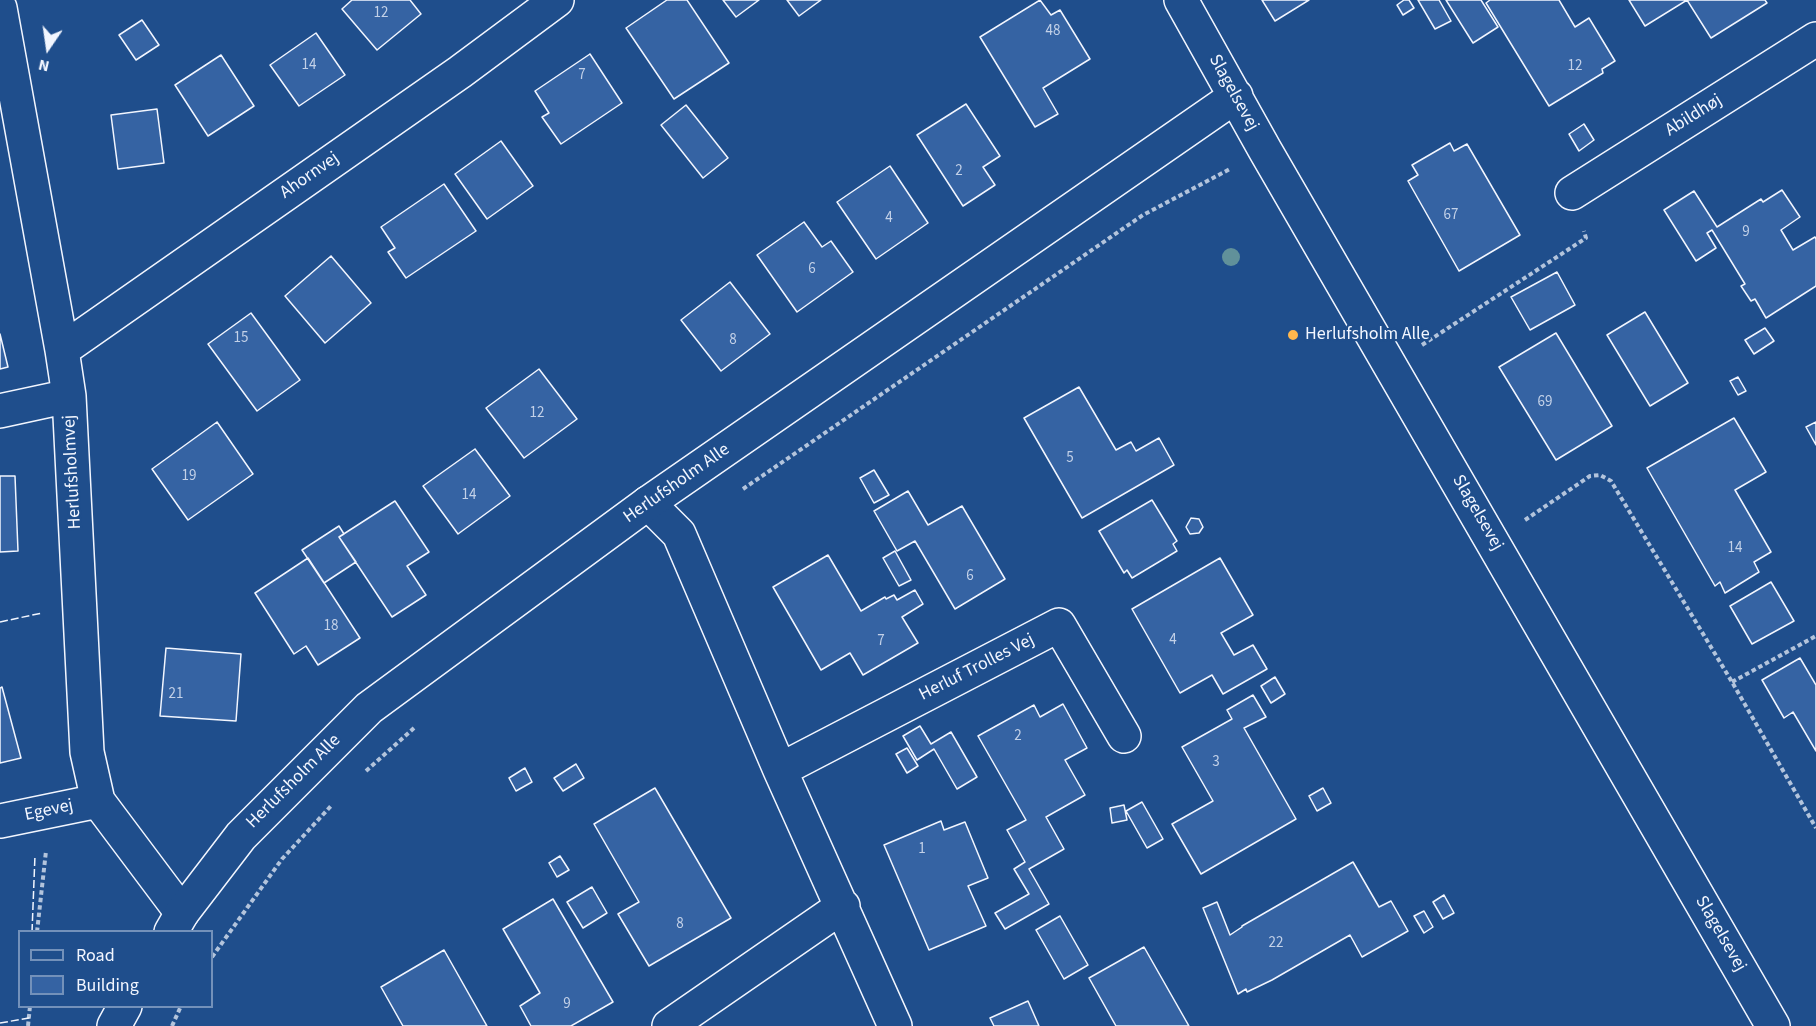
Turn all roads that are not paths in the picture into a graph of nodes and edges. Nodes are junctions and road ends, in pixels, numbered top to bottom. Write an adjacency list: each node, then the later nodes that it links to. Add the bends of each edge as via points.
1 (557, 0): 7 (street, Ahornvej)
2 (1181, 0): 5 (street, Slagelsevej)
3 (0, 8): 7 (street, Herlufsholmvej)
4 (1816, 39): 6 (street, Abildhøj)
5 (1236, 96): 10 (street, Herlufsholm Alle); 21 (street, Slagelsevej)
6 (1572, 193)
7 (62, 350): 8 (street, Herlufsholmvej)
8 (69, 396): 9 (street); 13 (street, Herlufsholmvej, via 87,752)
9 (0, 411)
10 (648, 503): 12 (street, via 679,534); 16 (street, Herlufsholm Alle, via 369,708 241,836)
11 (1124, 736): 12 (street, Herluf Trolles Vej, via 1059,625)
12 (780, 770): 15 (street)
13 (98, 801): 14 (street, Egevej); 16 (street, Herlufsholmvej)
14 (0, 822)
15 (843, 906): 19 (street); 20 (street)
16 (176, 922)
17 (124, 1008): 18 (street)
18 (114, 1026)
19 (669, 1026)
20 (895, 1026)
21 (1773, 1026)

